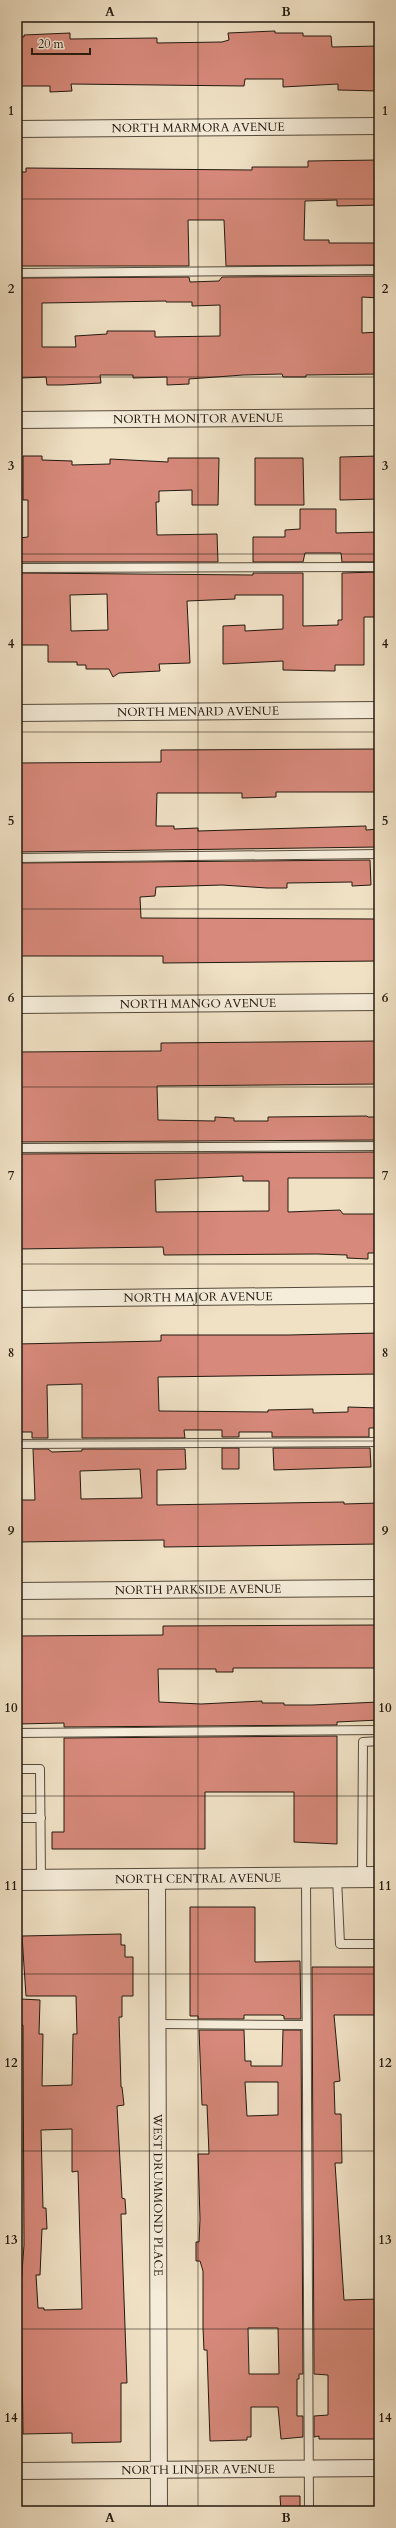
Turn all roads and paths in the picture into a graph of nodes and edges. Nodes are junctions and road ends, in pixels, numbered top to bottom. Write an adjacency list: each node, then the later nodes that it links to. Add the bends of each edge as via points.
1 (379, 126): 2 (street, NORTH MARMORA AVENUE)
2 (17, 129)
3 (379, 270): 4 (lane)
4 (17, 273)
5 (379, 417): 6 (street, NORTH MONITOR AVENUE)
6 (17, 420)
7 (379, 567): 8 (lane)
8 (17, 568)
9 (379, 710): 10 (street, NORTH MENARD AVENUE)
10 (17, 713)
11 (379, 854): 12 (lane)
12 (17, 858)
13 (379, 1002): 14 (street, NORTH MANGO AVENUE)
14 (17, 1005)
15 (379, 1146): 16 (lane)
16 (17, 1148)
17 (379, 1296): 18 (street, NORTH MAJOR AVENUE)
18 (17, 1299)
19 (379, 1442): 20 (lane)
20 (17, 1444)
21 (379, 1588): 22 (street, NORTH PARKSIDE AVENUE)
22 (17, 1591)
23 (362, 1730): 24 (lane); 25 (lane); 26 (lane)
24 (379, 1730)
25 (17, 1734)
26 (363, 1742): 27 (lane); 33 (lane)
27 (379, 1742)
28 (17, 1769): 30 (lane, via 40,1769)
29 (17, 1818): 30 (lane)
30 (41, 1818): 36 (lane)
31 (306, 1877): 32 (street, NORTH CENTRAL AVENUE); 34 (street, NORTH CENTRAL AVENUE); 39 (lane)
32 (337, 1877): 33 (street, NORTH CENTRAL AVENUE); 37 (lane, via 340,1944)
33 (371, 1877)
34 (157, 1879): 36 (street, NORTH CENTRAL AVENUE); 38 (street, WEST DRUMMOND PLACE)
35 (17, 1880): 36 (street, NORTH CENTRAL AVENUE)
36 (41, 1880)
37 (379, 1944)
38 (158, 2024): 39 (lane); 43 (street, WEST DRUMMOND PLACE)
39 (306, 2025): 42 (lane)
40 (17, 2424): 44 (lane)
41 (379, 2468): 42 (street, NORTH LINDER AVENUE)
42 (309, 2469): 43 (street, NORTH LINDER AVENUE); 47 (lane)
43 (158, 2470): 44 (street, NORTH LINDER AVENUE); 46 (street, WEST DRUMMOND PLACE)
44 (17, 2471): 45 (lane)
45 (17, 2511)
46 (159, 2511)
47 (309, 2511)

